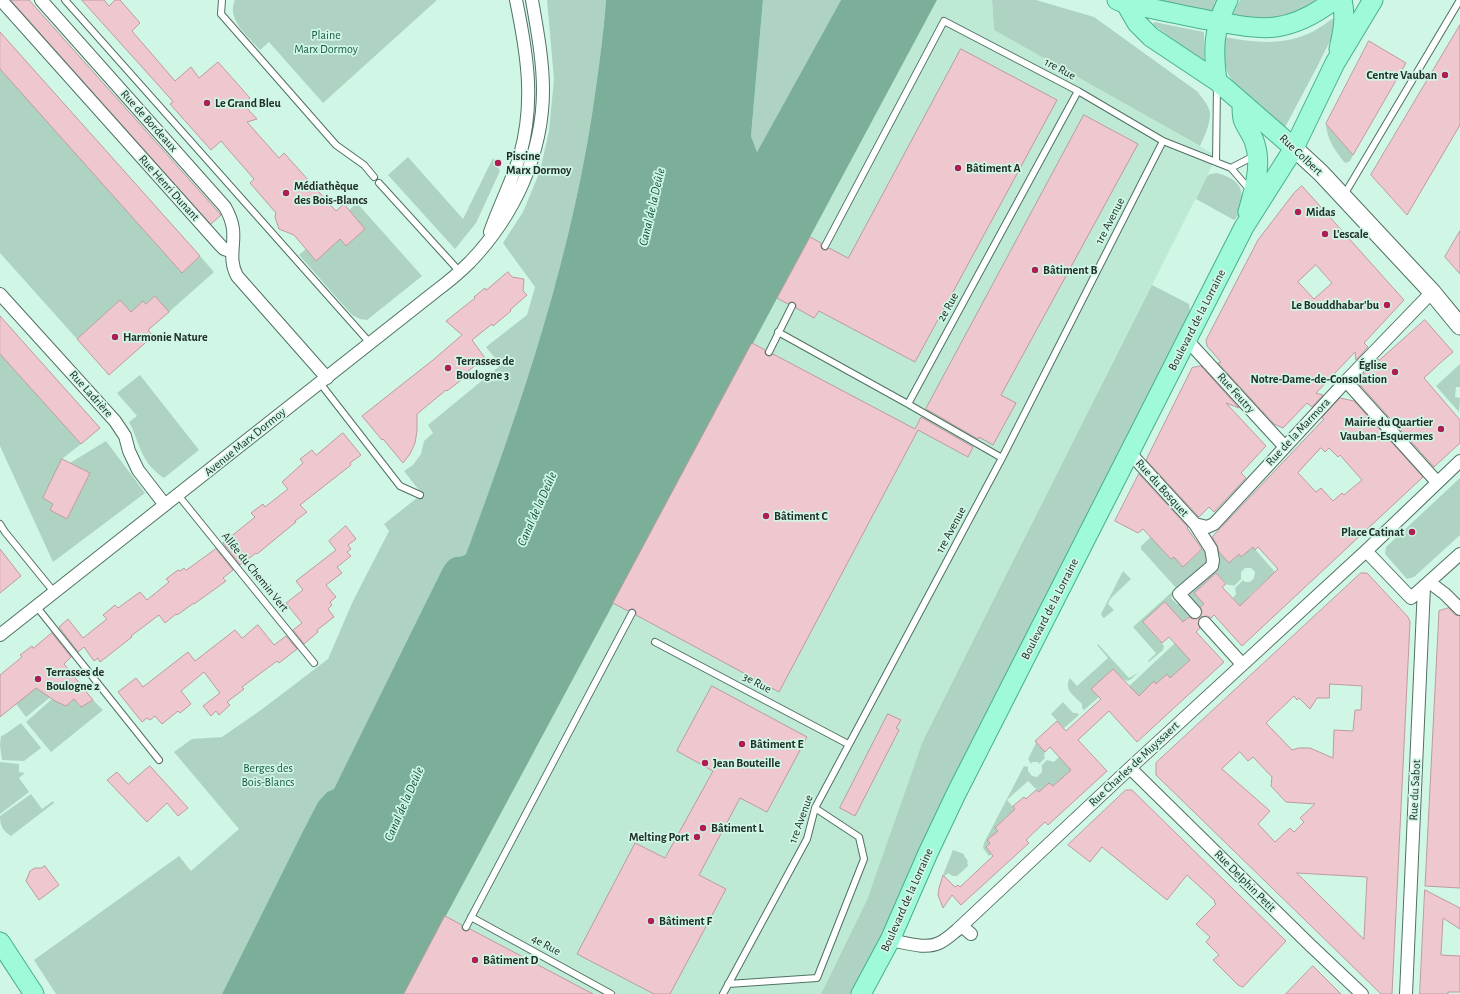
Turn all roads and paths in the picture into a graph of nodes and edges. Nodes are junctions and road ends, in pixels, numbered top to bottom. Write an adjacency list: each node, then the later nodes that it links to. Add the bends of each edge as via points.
1 (1, 0): 30 (street, Rue Henri Dunant, via 220,245)
2 (41, 0): 30 (street, Rue de Bordeaux, via 225,207 232,222)
3 (65, 0): 38 (lane)
4 (222, 0): 23 (lane, via 221,14 242,39 336,145 364,165)
5 (516, 0): 28 (street, Avenue Marx Dormoy, via 528,73 526,123 519,156)
6 (532, 0): 28 (street, Avenue Marx Dormoy, via 543,83 538,134 533,157 520,190 505,218)
7 (1228, 0): 13 (main road)
8 (1334, 0): 13 (main road, via 1306,18 1277,27 1247,27)
9 (1342, 0): 14 (main road, Boulevard de la Lorraine, via 1344,23)
10 (1374, 0): 14 (main road, Boulevard de la Lorraine)
11 (1460, 0): 26 (lane)
12 (1121, 2): 13 (main road); 15 (main road, Rue Colbert, via 1151,38)
13 (1218, 22): 15 (main road, via 1214,47)
14 (1335, 63): 19 (main road, Boulevard de la Lorraine)
15 (1217, 81): 17 (main road, Rue Colbert); 21 (lane)
16 (1078, 91): 18 (lane, 1re Rue); 29 (lane, 1re Rue, via 944,21); 42 (lane, 2e Rue)
17 (1242, 103): 19 (main road, Rue Colbert); 20 (main road, Boulevard de la Lorraine, via 1243,118 1255,143)
18 (1163, 140): 21 (lane); 45 (lane, 1re Avenue)
19 (1294, 148): 26 (street, Rue Colbert); 27 (main road, Boulevard de la Lorraine)
20 (1257, 154): 22 (lane); 25 (main road, Boulevard de la Lorraine)
21 (1216, 162): 22 (lane)
22 (1231, 168): 25 (lane)
23 (374, 177)
24 (379, 183): 31 (lane)
25 (1253, 194): 27 (main road, Boulevard de la Lorraine)
26 (1343, 197): 32 (street, Rue Colbert)
27 (1244, 227): 37 (main road, Boulevard de la Lorraine)
28 (485, 245): 31 (street, Avenue Marx Dormoy)
29 (825, 246)
30 (232, 252): 40 (street, via 232,266 237,276)
31 (460, 272): 38 (street, Avenue Marx Dormoy)
32 (1432, 292): 35 (street, Rue Colbert); 41 (street, Rue de la Marmora)
33 (0, 294): 50 (street, Rue Ladrière, via 115,421 125,436 138,470)
34 (792, 306): 36 (lane)
35 (1460, 326)
36 (778, 332): 39 (lane); 42 (lane)
37 (1187, 340): 43 (street, Rue Feutry); 44 (main road, Boulevard de la Lorraine)
38 (370, 343): 40 (street, Avenue Marx Dormoy)
39 (769, 352)
40 (323, 380): 48 (street, Avenue Marx Dormoy); 49 (lane, via 400,486)
41 (1346, 381): 43 (street, Rue de la Marmora); 47 (street)
42 (908, 404): 45 (lane)
43 (1285, 447): 52 (street, Rue de la Marmora, via 1214,524 1207,527)
44 (1129, 452): 52 (street, Rue du Bosquet); 75 (main road, Boulevard de la Lorraine, via 956,794)
45 (1002, 458): 67 (lane, 1re Avenue)
46 (1460, 461): 47 (street)
47 (1437, 482): 54 (street)
48 (178, 495): 50 (street, Avenue Marx Dormoy); 65 (lane, Allée du Chemin Vert)
49 (420, 495)
50 (165, 505): 57 (street, Avenue Marx Dormoy)
51 (0, 524): 53 (lane)
52 (1195, 524): 60 (street, Rue du Bosquet, via 1211,549 1213,560 1212,566 1179,594)
53 (3, 531): 57 (lane)
54 (1366, 551): 56 (street, via 1411,598); 66 (street, Rue Charles de Muyssaert)
55 (1460, 554): 56 (street)
56 (1427, 584): 59 (street, via 1445,594); 83 (street, Rue du Sabot)
57 (54, 592): 58 (street, Avenue Marx Dormoy)
58 (36, 606): 63 (street, Avenue Marx Dormoy); 68 (lane)
59 (1460, 609)
60 (1195, 612)
61 (632, 613): 71 (lane)
62 (1205, 623): 66 (street)
63 (0, 635)
64 (655, 642): 67 (lane, 3e Rue)
65 (314, 663)
66 (1242, 664): 69 (street, Rue Charles de Muyssaert)
67 (848, 744): 70 (lane, 1re Avenue)
68 (159, 760)
69 (1130, 768): 72 (street, Rue Charles de Muyssaert); 82 (street, Rue Delphin Petit)
70 (815, 808): 77 (lane, 1re Avenue, via 807,840); 77 (lane, via 859,837 864,858 817,978)
71 (471, 917): 73 (lane); 79 (lane, 4e Rue)
72 (962, 926): 74 (street); 75 (street, Rue Charles de Muyssaert, via 939,944 923,945)
73 (466, 927)
74 (972, 934)
75 (890, 940): 81 (main road, Boulevard de la Lorraine)
76 (0, 942): 78 (main road)
77 (728, 984): 80 (lane, 1re Avenue)
78 (34, 994)
79 (611, 994)
80 (723, 994)
81 (861, 994)
82 (1362, 994)
83 (1406, 994)

